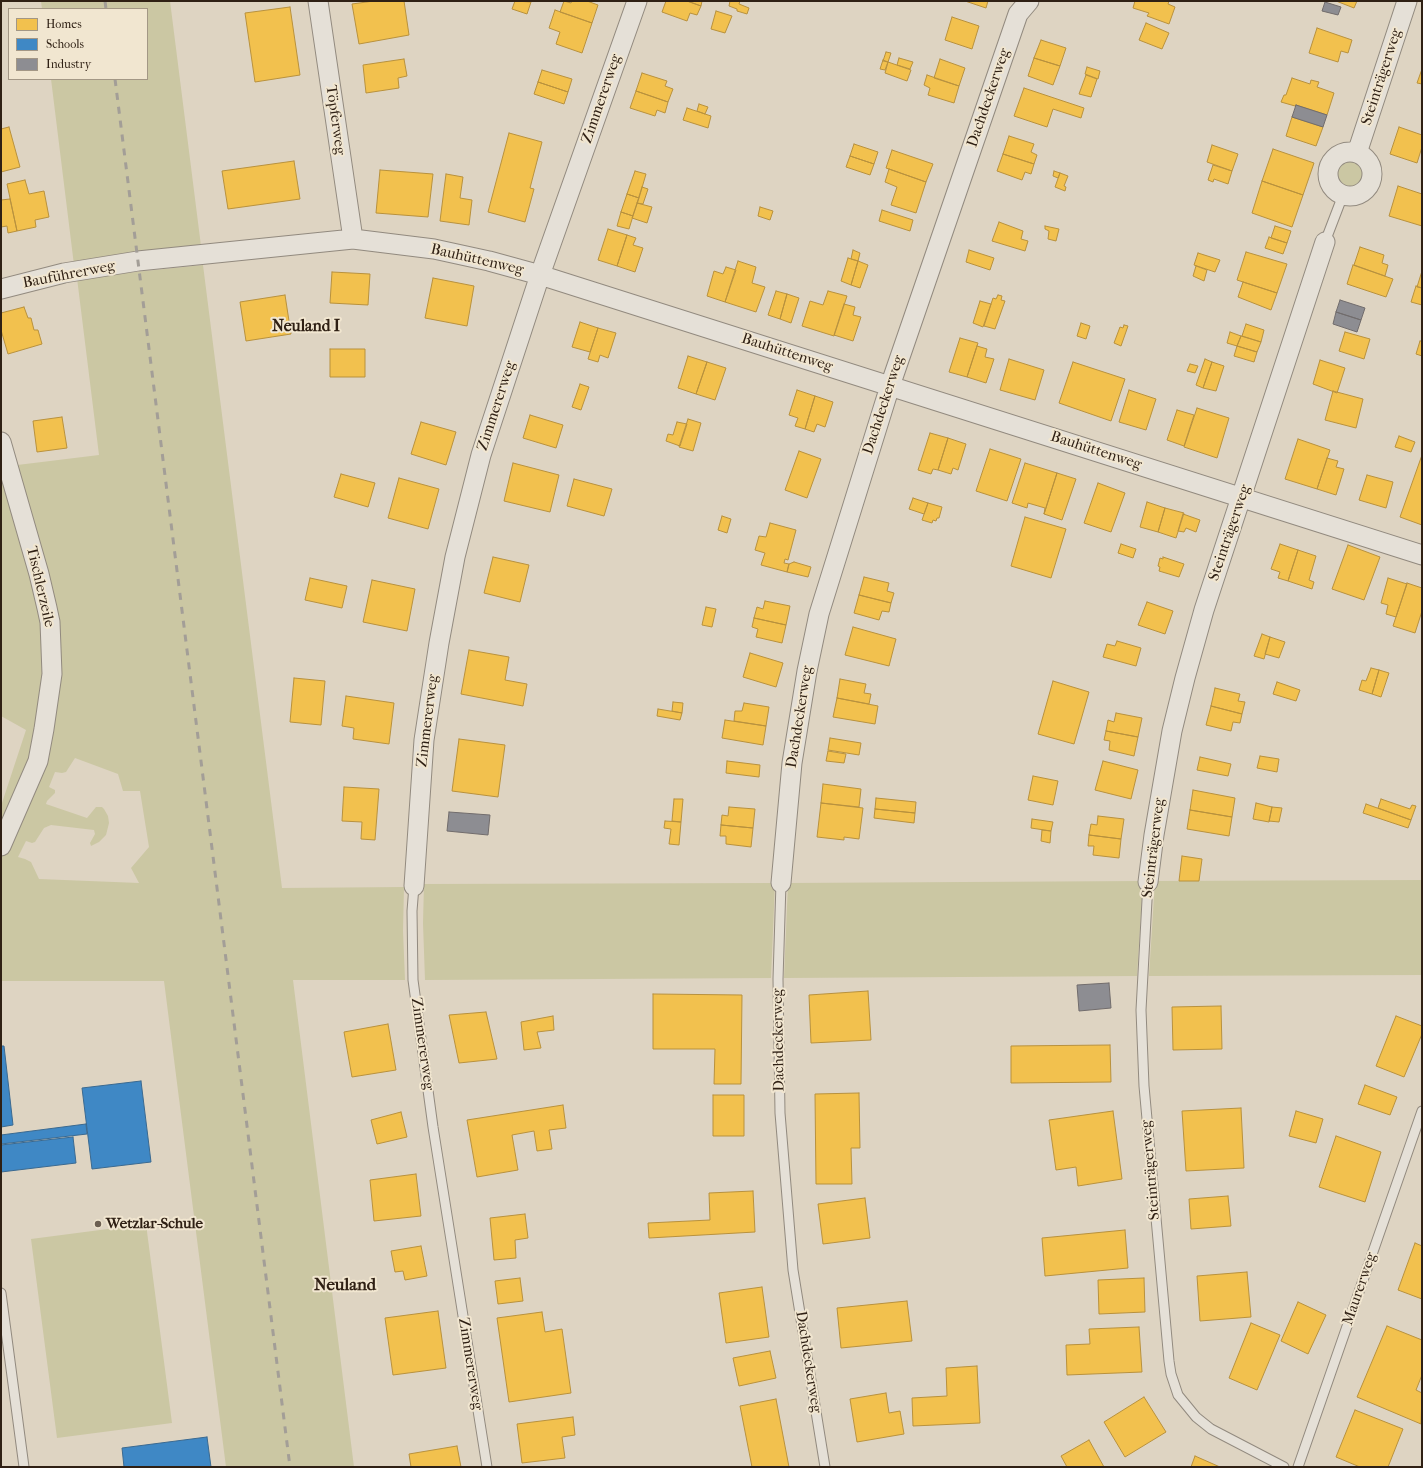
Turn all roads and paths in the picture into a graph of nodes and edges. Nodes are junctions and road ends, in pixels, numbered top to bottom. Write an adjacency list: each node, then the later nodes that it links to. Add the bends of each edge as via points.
1 (318, 1): 7 (street, Töpferweg)
2 (637, 1): 10 (street, Zimmererweg)
3 (1029, 1): 12 (street, Dachdeckerweg, via 1018,14)
4 (1407, 1): 5 (street, Steinträgerweg)
5 (1357, 153): 6 (street, via 1368,161 1373,174 1372,180 1364,192); 6 (street, via 1349,152 1335,158 1328,171 1332,186)
6 (1344, 195): 8 (lane, Steinträgerweg)
7 (353, 239): 9 (street, Bauhüttenweg); 10 (street, Bauhüttenweg, via 434,249)
8 (1325, 242): 14 (street, Steinträgerweg)
9 (138, 261): 11 (street, Bauführerweg, via 64,273)
10 (540, 275): 12 (street, Bauhüttenweg); 19 (street, Zimmererweg, via 481,455 455,557 424,740)
11 (1, 289)
12 (890, 386): 14 (street, Bauhüttenweg); 18 (street, Dachdeckerweg, via 819,614 792,764)
13 (1, 442): 16 (street, Tischlerzeile, via 40,574 50,622 52,674 38,761)
14 (1242, 497): 15 (street, Bauhüttenweg); 17 (street, Steinträgerweg, via 1204,610 1183,685 1169,746)
15 (1422, 555)
16 (1, 846)
17 (1148, 882): 25 (lane, Steinträgerweg, via 1141,1010 1144,1086 1171,1374 1178,1395 1196,1417 1211,1429)
18 (781, 883): 24 (lane, Dachdeckerweg, via 778,979 780,1113 793,1270)
19 (414, 886): 23 (lane, Zimmererweg, via 413,980 433,1127)
20 (1422, 1111): 26 (lane, Maurerweg)
21 (1, 1293): 22 (lane)
22 (24, 1467)
23 (487, 1467)
24 (825, 1467)
25 (1284, 1467)
26 (1298, 1467)

